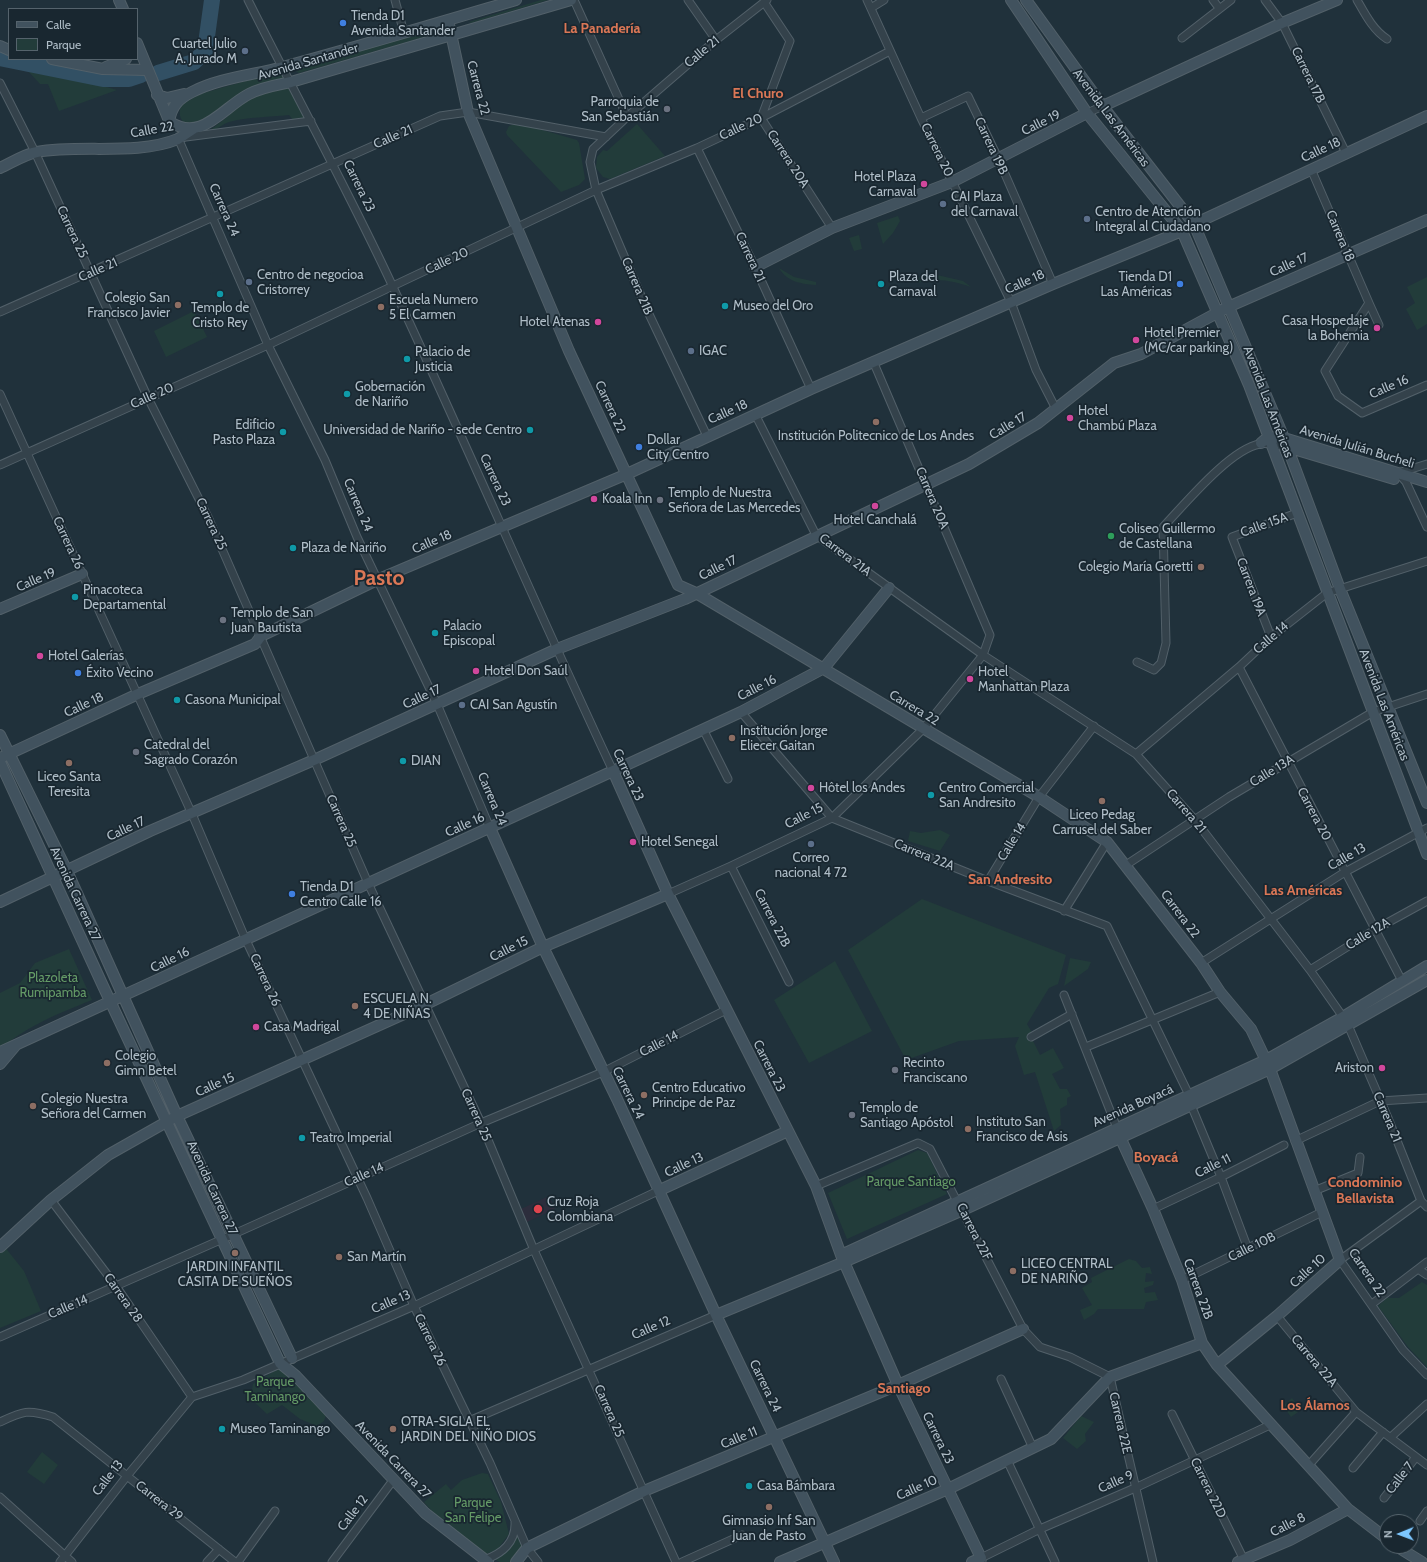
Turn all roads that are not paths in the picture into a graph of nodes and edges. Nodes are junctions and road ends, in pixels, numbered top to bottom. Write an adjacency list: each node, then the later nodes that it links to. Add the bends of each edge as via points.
1 (248, 0): 29 (street, Carrera 23)
2 (394, 0): 20 (street)
3 (516, 0): 18 (street, Avenida Santander)
4 (573, 0): 21 (street, Avenida Santander); 40 (street)
5 (688, 0): 24 (street)
6 (867, 0): 16 (street, Carrera 20)
7 (884, 0): 16 (street)
8 (1011, 0): 38 (street, Avenida Las Américas)
9 (1026, 0): 36 (street, Avenida Las Américas)
10 (1213, 0): 17 (street)
11 (1231, 0): 17 (street)
12 (1265, 0): 19 (street, Carrera 17B)
13 (1337, 0): 19 (street, Calle 19)
14 (1357, 0): 23 (street, via 1370,22)
15 (765, 1): 24 (street, Calle 21); 41 (street, Carrera 20A, via 790,41)
16 (871, 8): 26 (street, Carrera 20)
17 (1219, 8): 22 (street)
18 (448, 20): 20 (street, Avenida Santander); 21 (street, Carrera 22)
19 (1282, 23): 36 (street, Calle 19); 50 (street, Carrera 17B)
20 (404, 33): 29 (street, Avenida Santander)
21 (451, 35): 32 (street, Avenida Santander); 37 (street, Carrera 22)
22 (1182, 38)
23 (1387, 39)
24 (716, 40): 40 (street, Calle 21)
25 (138, 48): 31 (street, Carrera 24)
26 (890, 51): 41 (street, Calle 20); 42 (street, Carrera 20)
27 (57, 60): 30 (street)
28 (124, 60): 30 (street)
29 (282, 67): 32 (street, Carrera 23); 35 (street, Avenida Santander, via 211,84)
30 (103, 69): 31 (street)
31 (147, 71): 34 (street, Carrera 24)
32 (291, 82): 44 (street, Carrera 23); 45 (street, Avenida Santander, via 262,88 248,94 217,118)
33 (0, 83): 49 (street, Carrera 25)
34 (156, 91): 35 (street, via 167,98); 43 (street, Carrera 24)
35 (192, 92): 43 (street, Avenida Santander, via 172,108)
36 (1103, 106): 38 (street, Calle 19); 59 (street, Avenida Las Américas)
37 (468, 112): 46 (street, Calle 21); 52 (street, Calle 21, via 440,116); 60 (street, Carrera 22)
38 (1087, 113): 51 (street, Calle 19); 62 (street, Avenida Las Américas)
39 (1427, 116): 50 (street, Calle 18)
40 (627, 117): 46 (street, Calle 21)
41 (761, 118): 48 (street, Calle 20); 61 (street, Carrera 20A)
42 (921, 118): 51 (street, Carrera 19B, via 968,96); 55 (street, Carrera 20)
43 (168, 121): 45 (street); 47 (street, Carrera 24)
44 (311, 121): 47 (street, Calle 22); 52 (street, Carrera 23)
45 (193, 129): 47 (street, Avenida Santander)
46 (606, 137): 56 (street, Carrera 21B, via 593,149 590,162)
47 (178, 138): 49 (street, Calle 22, via 160,144 124,148 78,148); 57 (street, Carrera 24)
48 (698, 148): 56 (street, Calle 20); 64 (street, Carrera 21)
49 (35, 152): 53 (street, Calle 22); 65 (street, Carrera 25)
50 (1346, 153): 54 (street, Calle 18)
51 (998, 158): 55 (street, Calle 19); 66 (street, Carrera 19B)
52 (333, 163): 57 (street, Calle 21); 67 (street, Carrera 23)
53 (0, 168)
54 (1311, 169): 59 (street, Calle 18); 63 (street, Carrera 18)
55 (952, 182): 61 (street, Calle 19); 68 (street, Carrera 20)
56 (596, 190): 60 (street, Calle 20); 82 (street, Carrera 21B, via 648,312)
57 (213, 218): 65 (street, Calle 21); 74 (street, Carrera 24)
58 (1427, 220): 63 (street, Calle 17)
59 (1194, 224): 62 (street, Calle 18); 70 (street, Avenida Las Américas)
60 (518, 227): 67 (street, Calle 20); 89 (street, Carrera 22, via 569,351)
61 (832, 228): 64 (street, Calle 19)
62 (1182, 231): 66 (street, Calle 18); 71 (street, Avenida Las Américas)
63 (1347, 254): 69 (street, Carrera 18); 70 (street, Calle 17)
64 (755, 267): 77 (street, Carrera 21)
65 (91, 273): 72 (street, Calle 21); 79 (street, Carrera 25)
66 (1053, 284): 68 (street, Calle 18)
67 (393, 287): 74 (street, Calle 20); 95 (street, Carrera 23)
68 (1011, 302): 75 (street, Calle 18); 80 (street, Carrera 20, via 1036,370)
69 (1370, 303): 73 (street, Carrera 18); 76 (street, Calle 16, via 1325,370 1338,396 1362,413)
70 (1228, 307): 71 (street, Calle 17); 84 (street, Avenida Las Américas)
71 (1218, 311): 80 (street, Calle 17, via 1141,354 1114,363); 83 (street, Avenida Las Américas)
72 (0, 312)
73 (1379, 325)
74 (268, 345): 79 (street, Calle 20); 101 (street, Carrera 24, via 325,460 357,537)
75 (873, 361): 77 (street, Calle 18); 92 (street, Carrera 20A)
76 (1427, 385)
77 (811, 389): 81 (street, Calle 18)
78 (0, 394): 85 (street, Carrera 26)
79 (148, 398): 85 (street, Calle 20); 108 (street, Carrera 25, via 208,517)
80 (1056, 410): 92 (street, Calle 17, via 969,464)
81 (755, 414): 82 (street, Calle 18); 97 (street, Carrera 21A)
82 (707, 436): 89 (street, Calle 18)
83 (1267, 441): 84 (street, Avenida Julián Bucheli); 94 (street, Avenida Las Américas); 112 (street, via 1247,448 1218,470 1163,527 1166,643 1161,663 1154,670)
84 (1286, 443): 88 (street, Avenida Julián Bucheli); 90 (street, Avenida Julián Bucheli); 103 (street, Avenida Las Américas)
85 (27, 453): 87 (street, Calle 20); 100 (street, Carrera 26)
86 (1427, 464): 88 (street)
87 (0, 465)
88 (1398, 473): 90 (street); 91 (street, Avenida Julián Bucheli)
89 (627, 474): 95 (street, Calle 18); 104 (street, Carrera 22, via 678,585)
90 (1406, 482): 93 (street, Avenida Julián Bucheli); 96 (street)
91 (1427, 482)
92 (926, 485): 97 (street, Calle 17); 107 (street, Carrera 20A)
93 (1427, 489)
94 (1297, 513): 98 (street, Calle 15A); 105 (street, Avenida Las Américas)
95 (502, 526): 101 (street, Calle 18); 110 (street, Carrera 23)
96 (1427, 527)
97 (816, 535): 102 (street, Carrera 21A); 104 (street, Calle 17)
98 (1232, 537): 109 (street, Carrera 19A)
99 (1427, 561): 103 (street, Calle 14)
100 (82, 574): 106 (street, Calle 19); 115 (street, Carrera 26)
101 (379, 579): 108 (street, Calle 18); 117 (street, Carrera 24)
102 (889, 588): 111 (street, Carrera 21A); 114 (street, Calle 16)
103 (1340, 589): 105 (street, Calle 14); 118 (street, Avenida Las Américas)
104 (696, 593): 110 (street, Calle 17); 114 (street, Carrera 22)
105 (1327, 593): 109 (street, Calle 14); 120 (street, Avenida Las Américas)
106 (0, 609)
107 (990, 634): 111 (street, Calle 15)
108 (261, 636): 115 (street, Calle 18, via 255,644); 127 (street, Carrera 25)
109 (1271, 636): 113 (street, Calle 14)
110 (557, 649): 117 (street, Calle 17); 130 (street, Carrera 23)
111 (983, 655): 121 (street, Carrera 21); 123 (street, Calle 15)
112 (1137, 662)
113 (1238, 667): 125 (street, Calle 14); 129 (street, Carrera 20)
114 (824, 668): 119 (street, Calle 16); 123 (street, Carrera 22)
115 (138, 694): 126 (street, Calle 18); 134 (street, Carrera 26)
116 (1427, 694): 118 (street, Calle 13A)
117 (437, 704): 127 (street, Calle 17); 137 (street, Carrera 24)
118 (1387, 707): 120 (street, Calle 13A); 133 (street, Avenida Las Américas)
119 (740, 712): 122 (street, Calle 16); 135 (street, Carrera 22A)
120 (1373, 712): 129 (street, Calle 13A); 138 (street, Avenida Las Américas)
121 (1094, 726): 125 (street, Carrera 21); 132 (street, Calle 14)
122 (703, 729): 130 (street, Calle 16); 131 (street)
123 (923, 729): 132 (street, Carrera 22); 135 (street, Calle 15)
124 (0, 735): 126 (street, Avenida Carrera 27)
125 (1136, 754): 136 (street, Carrera 21)
126 (5, 756): 143 (street, Avenida Carrera 27)
127 (314, 760): 134 (street, Calle 17); 147 (street, Carrera 25)
128 (0, 762): 145 (street, Avenida Carrera 27)
129 (1287, 762): 136 (street, Calle 13A); 144 (street, Carrera 20)
130 (613, 771): 137 (street, Calle 16); 148 (street, Carrera 23)
131 (728, 779)
132 (1039, 797): 139 (street, Carrera 22); 146 (street, Calle 14)
133 (1427, 803)
134 (192, 814): 143 (street, Calle 17); 154 (street, Carrera 26)
135 (832, 818): 142 (street, Calle 15); 146 (street, Carrera 22A)
136 (1195, 820): 141 (street, Calle 13A); 152 (street, Carrera 21)
137 (490, 828): 147 (street, Calle 16); 155 (street, Carrera 24)
138 (1423, 830): 140 (street, Avenida Las Américas); 144 (street, Calle 13)
139 (1108, 842): 141 (street, Carrera 22); 151 (street)
140 (1427, 854)
141 (1126, 865): 156 (street, Carrera 22)
142 (731, 866): 148 (street, Calle 15); 161 (street, Carrera 22B)
143 (67, 871): 145 (street, Calle 17); 164 (street, Avenida Carrera 27)
144 (1345, 872): 152 (street, Calle 13); 153 (street, Carrera 20)
145 (54, 877): 150 (street, Calle 17); 165 (street, Avenida Carrera 27)
146 (988, 881): 151 (street, Carrera 22A)
147 (368, 883): 154 (street, Calle 16); 166 (street, Carrera 25)
148 (668, 894): 155 (street, Calle 15); 167 (street, Carrera 23)
149 (1427, 901): 153 (street, Calle 12A)
150 (0, 902)
151 (1064, 911): 169 (street, Carrera 22A, via 1107,926)
152 (1272, 918): 156 (street, Calle 13); 158 (street, Carrera 21)
153 (1376, 929): 158 (street, Calle 12A); 160 (street, Carrera 20)
154 (245, 938): 164 (street, Calle 16); 175 (street, Carrera 26)
155 (543, 947): 166 (street, Calle 15); 178 (street, Carrera 24)
156 (1201, 963): 162 (street, Carrera 22)
157 (1427, 966): 160 (street, Avenida Boyacá)
158 (1310, 970): 170 (street, Carrera 21)
159 (1427, 980): 170 (street, Avenida Boyacá)
160 (1402, 981): 170 (street, Avenida Boyacá)
161 (789, 982)
162 (1220, 992): 169 (street); 177 (street, Carrera 22, via 1251,1029)
163 (1064, 995): 168 (street, Carrera 22B)
164 (123, 997): 165 (street, Calle 16); 182 (street, Avenida Carrera 27)
165 (110, 1002): 172 (street, Calle 16); 183 (street, Avenida Carrera 27)
166 (424, 1005): 175 (street, Calle 15); 184 (street, Carrera 25)
167 (726, 1010): 178 (street, Calle 14); 185 (street, Carrera 23)
168 (1072, 1014): 171 (street); 173 (street, Carrera 22B)
169 (1153, 1021): 173 (street); 180 (street, Carrera 22A)
170 (1346, 1021): 177 (street, Avenida Boyacá); 181 (street, Carrera 21)
171 (1030, 1037)
172 (19, 1042): 174 (street, Calle 16); 176 (street, Calle 16)
173 (1086, 1047): 186 (street, Carrera 22B)
174 (0, 1052)
175 (302, 1061): 182 (street, Calle 15); 191 (street, Carrera 26)
176 (0, 1064)
177 (1268, 1064): 180 (street, Avenida Boyacá); 187 (street, Carrera 22)
178 (603, 1072): 184 (street, Calle 14); 193 (street, Carrera 24)
179 (1427, 1098): 181 (street)
180 (1190, 1100): 186 (street, Avenida Boyacá); 190 (street, Carrera 22A)
181 (1380, 1102): 187 (street); 196 (street, Carrera 21)
182 (177, 1116): 183 (street, Calle 15); 201 (street, Avenida Carrera 27)
183 (168, 1122): 195 (street, Calle 15, via 108,1155); 202 (street, Avenida Carrera 27)
184 (481, 1123): 191 (street, Calle 14); 205 (street, Carrera 25)
185 (788, 1131): 192 (street, Carrera 23); 193 (street, Calle 13)
186 (1118, 1132): 197 (street, Avenida Boyacá); 199 (street, Carrera 22B)
187 (1295, 1141): 194 (street, Carrera 22)
188 (1284, 1145): 190 (street, Calle 11)
189 (1360, 1157): 194 (street, via 1358,1173)
190 (1221, 1177): 199 (street, Calle 11); 204 (street, Carrera 22A)
191 (357, 1178): 201 (street, Calle 14); 214 (street, Carrera 26)
192 (816, 1186): 197 (street, Carrera 22F, via 918,1143 930,1149); 206 (street, Carrera 23)
193 (660, 1190): 205 (street, Calle 13); 215 (street, Carrera 24)
194 (1314, 1191): 200 (street, Carrera 22)
195 (51, 1200): 203 (street, Calle 15); 212 (street, Carrera 28)
196 (1421, 1201): 198 (street, Carrera 21); 207 (street, Calle 10)
197 (961, 1206): 206 (street, Avenida Boyacá); 217 (street, Carrera 22F)
198 (1427, 1207)
199 (1153, 1209): 211 (street, Carrera 22B)
200 (1322, 1212): 204 (street, Calle 10B); 207 (street, Carrera 22)
201 (234, 1234): 202 (street, Calle 14); 220 (street, Avenida Carrera 27)
202 (222, 1240): 212 (street, Calle 14); 221 (street, Avenida Carrera 27)
203 (0, 1247)
204 (1248, 1249): 211 (street, Calle 10B)
205 (534, 1250): 214 (street, Calle 13); 223 (street, Carrera 25)
206 (842, 1258): 215 (street, Calle 12); 227 (street, Carrera 23)
207 (1340, 1260): 213 (street, Carrera 22); 216 (street, Calle 10)
208 (1427, 1262): 209 (street)
209 (1418, 1269): 210 (street); 213 (street)
210 (1427, 1275)
211 (1182, 1280): 219 (street, Carrera 22B)
212 (116, 1286): 218 (street, Calle 14); 228 (street, Carrera 28)
213 (1372, 1304): 224 (street, Carrera 22, via 1403,1350)
214 (414, 1306): 220 (street, Calle 13); 232 (street, Carrera 26)
215 (716, 1315): 223 (street, Calle 12); 236 (street, Carrera 24)
216 (1277, 1316): 222 (street, Calle 10); 230 (street, Carrera 22A)
217 (1023, 1329): 225 (street, via 1040,1347 1070,1357); 227 (street, Calle 11)
218 (0, 1337)
219 (1202, 1343): 222 (street, Carrera 22B); 225 (street, Calle 10)
220 (292, 1358): 221 (street, Calle 13)
221 (280, 1363): 228 (street, Calle 13, via 243,1380); 246 (street, Avenida Carrera 27, via 296,1376)
222 (1217, 1365): 234 (street, Carrera 22B)
223 (589, 1368): 232 (street, Calle 12); 249 (street, Carrera 25)
224 (1427, 1375)
225 (1110, 1377): 238 (street, Calle 10, via 1051,1439); 247 (street, Carrera 22E)
226 (1001, 1379): 238 (street)
227 (898, 1385): 236 (street, Calle 11); 248 (street, Carrera 23)
228 (192, 1397): 245 (street, Calle 13)
229 (1427, 1405): 237 (street)
230 (1356, 1412): 235 (street, Carrera 22A); 243 (street)
231 (1172, 1414): 241 (street, Carrera 22D)
232 (469, 1421): 255 (street, Carrera 26)
233 (0, 1422): 245 (street, Carrera 29, via 21,1412 53,1417)
234 (1270, 1425): 241 (street, Calle 9); 243 (street, Carrera 22B)
235 (1383, 1432): 237 (street, Carrera 22A); 244 (street)
236 (776, 1437): 249 (street, Calle 11); 260 (street, Carrera 24)
237 (1391, 1437): 239 (street, Carrera 22A)
238 (1033, 1448): 240 (street, Calle 10)
239 (1416, 1457): 242 (street, Carrera 22A); 251 (street, Calle 7)
240 (1007, 1460): 248 (street, Calle 10); 257 (street)
241 (1195, 1460): 247 (street, Calle 9); 267 (street, Carrera 22D)
242 (1427, 1465)
243 (1308, 1466): 252 (street, Carrera 22B)
244 (1353, 1468)
245 (126, 1476): 262 (street, Carrera 29); 264 (street, Calle 13)
246 (394, 1480): 265 (street, Avenida Carrera 27, via 426,1513); 272 (street, Calle 12)
247 (1135, 1488): 257 (street, Calle 9); 280 (street, Carrera 22E)
248 (948, 1489): 260 (street, Calle 10); 266 (street, Carrera 23)
249 (644, 1491): 261 (street, Calle 11); 275 (street, Carrera 25)
250 (0, 1497): 264 (street)
251 (1384, 1498)
252 (1348, 1509): 258 (street, Carrera 22B); 267 (street, Calle 8, via 1290,1540)
253 (276, 1511): 271 (street)
254 (1427, 1512): 256 (street)
255 (515, 1517): 261 (street, Carrera 26); 265 (street, via 515,1530 510,1542 502,1552)
256 (1420, 1521)
257 (1040, 1529): 266 (street, Calle 9); 279 (street)
258 (1379, 1533)
259 (742, 1535): 276 (street)
260 (826, 1543): 277 (street, Calle 10); 278 (street, Carrera 24)
261 (527, 1548): 273 (street, Calle 11); 274 (street, Carrera 26)
262 (219, 1549): 270 (street); 271 (street, Carrera 29)
263 (1409, 1554): 281 (street)
264 (65, 1555): 268 (street, Calle 13); 269 (street)
265 (486, 1561)
266 (978, 1561)
267 (1242, 1561)
268 (60, 1562)
269 (72, 1562)
270 (207, 1562)
271 (237, 1562)
272 (332, 1562)
273 (516, 1562)
274 (538, 1562)
275 (676, 1562)
276 (682, 1562)
277 (780, 1562)
278 (834, 1562)
279 (1055, 1562)
280 (1153, 1562)
281 (1422, 1562)

